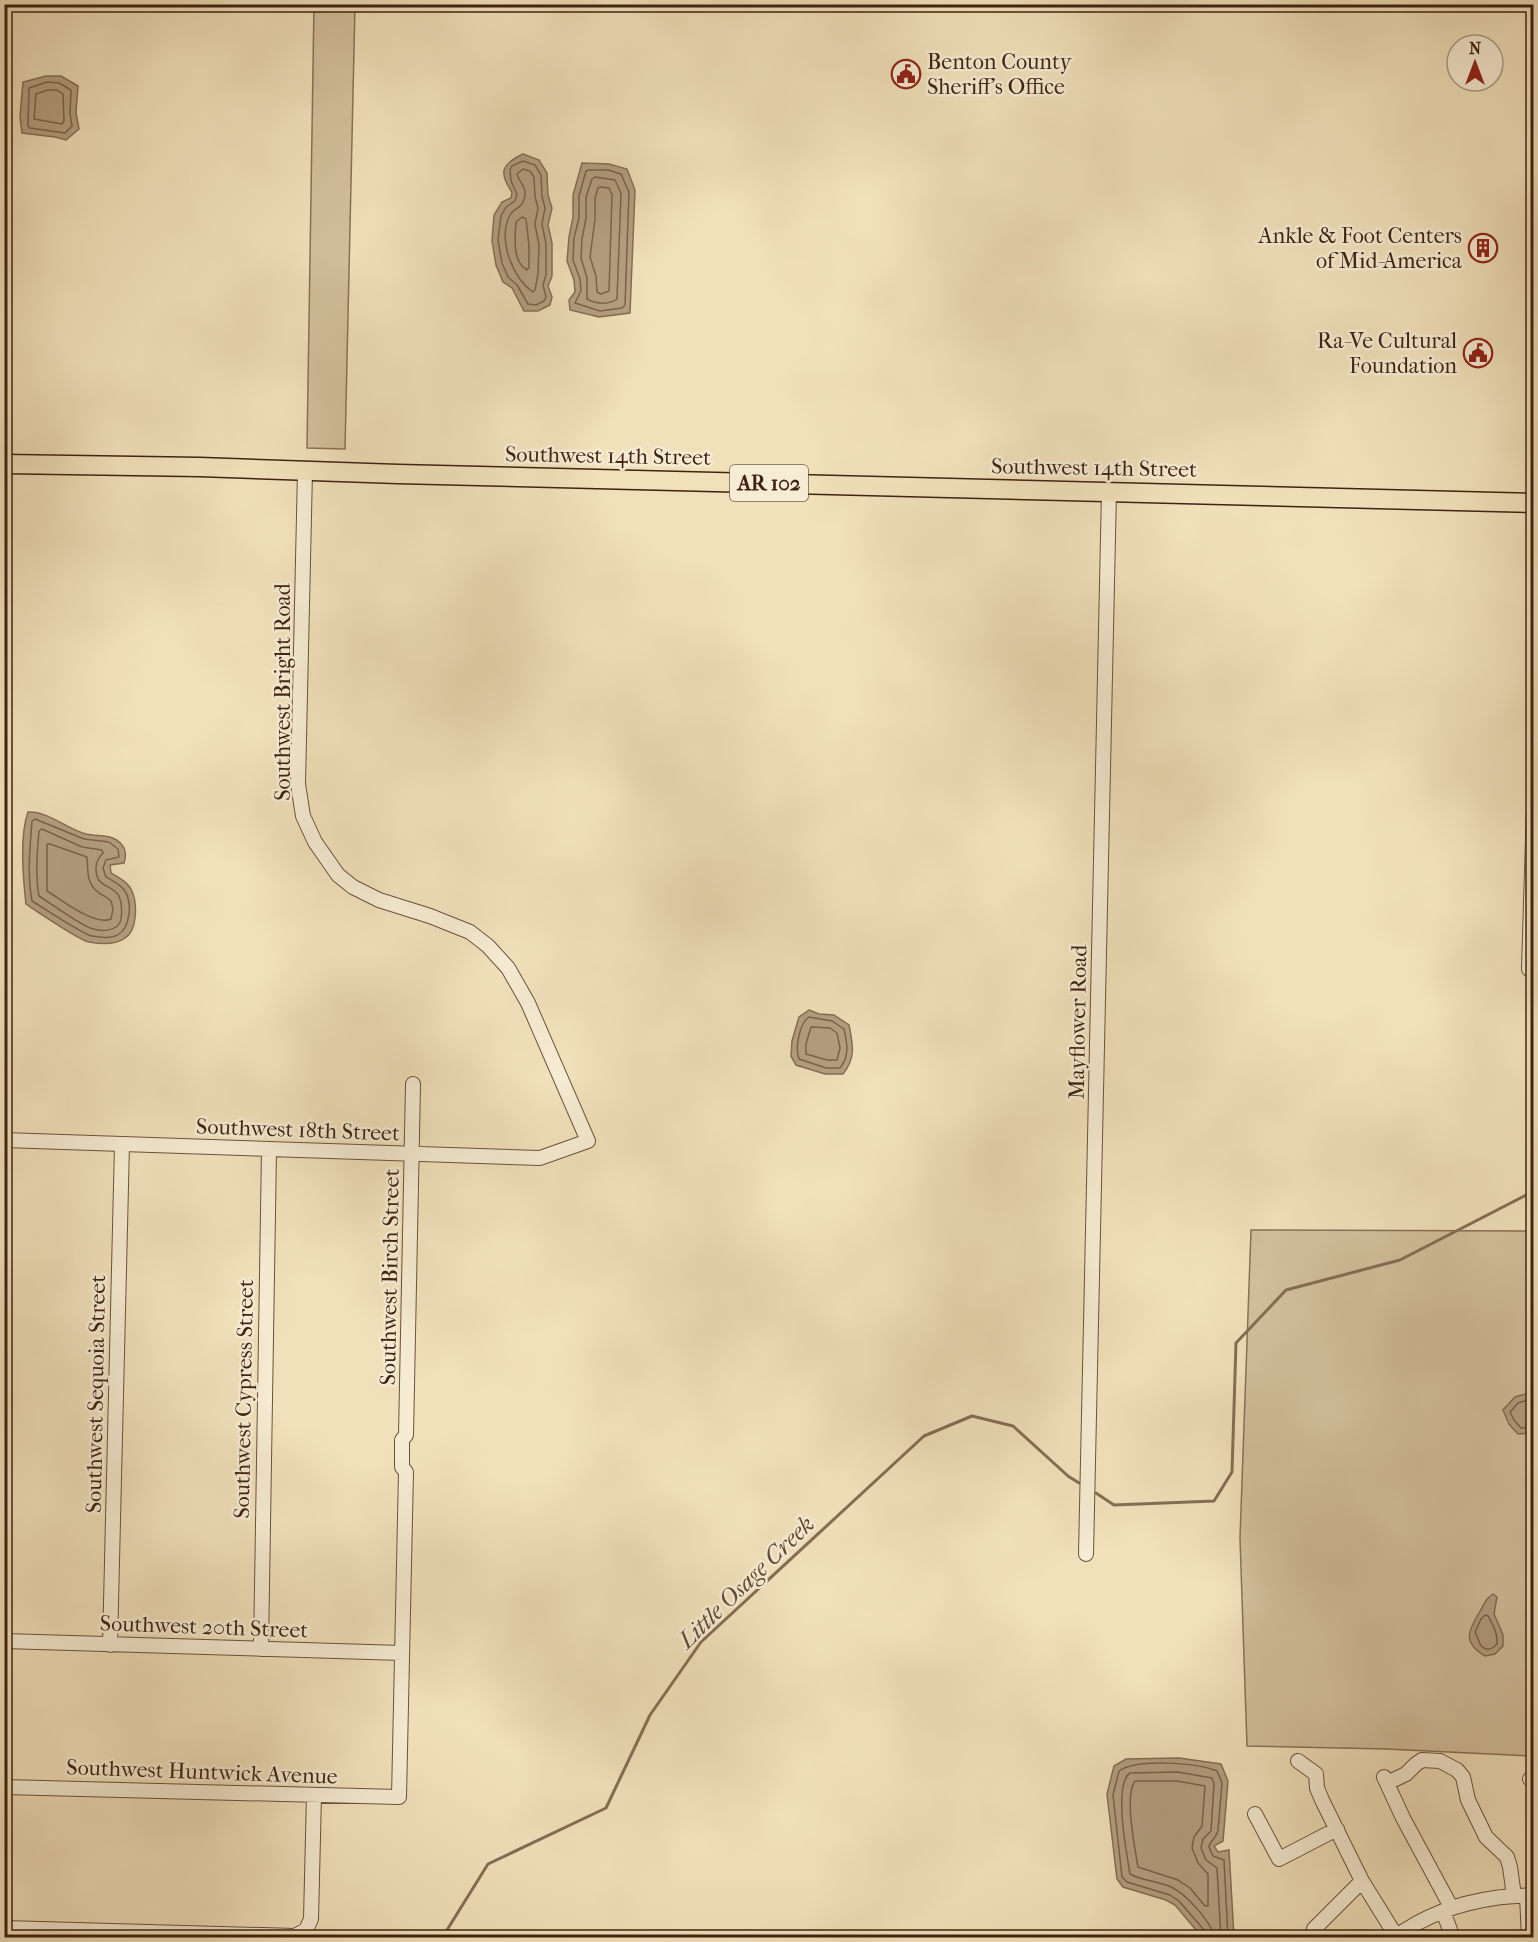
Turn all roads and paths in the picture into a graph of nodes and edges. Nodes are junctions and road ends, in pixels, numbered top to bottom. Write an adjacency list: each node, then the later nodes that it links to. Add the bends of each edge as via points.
1 (4, 464): 2 (main road, Southwest 14th Street / AR 102)
2 (305, 471): 3 (main road, Southwest 14th Street / AR 102); 10 (street, Southwest Bright Road, via 298,784 303,816 326,860 353,887 470,933 508,968 528,1003)
3 (1109, 491): 4 (main road, Southwest 14th Street / AR 102); 14 (street, Mayflower Road)
4 (1533, 503)
5 (1533, 805): 6 (street)
6 (1533, 820): 7 (street)
7 (1529, 969)
8 (413, 1084): 13 (street, Southwest Birch Street)
9 (4, 1140): 11 (street, Southwest 18th Street)
10 (588, 1141): 13 (street, Southwest 18th Street, via 540,1158)
11 (122, 1144): 12 (street, Southwest 18th Street); 16 (street, Southwest Sequoia Street)
12 (269, 1150): 13 (street, Southwest 18th Street); 17 (street, Southwest Cypress Street)
13 (413, 1154): 18 (street, Southwest Birch Street, via 406,1435 410,1441 410,1467 406,1472)
14 (1086, 1554)
15 (4, 1641): 16 (street, Southwest 20th Street)
16 (110, 1645): 17 (street, Southwest 20th Street)
17 (261, 1649): 18 (street, Southwest 20th Street)
18 (402, 1653): 22 (street, Southwest Birch Street)
19 (1298, 1761): 24 (street, via 1316,1774 1317,1788)
20 (4, 1786): 21 (street, Southwest Huntwick Avenue)
21 (314, 1795): 22 (street, Southwest Huntwick Avenue); 28 (street, via 311,1919 306,1930 295,1936)
22 (399, 1797)
23 (1255, 1814): 24 (street, via 1279,1859)
24 (1337, 1829): 25 (street)
25 (1362, 1881): 29 (street); 30 (street)
26 (1525, 1896): 27 (street, via 1497,1897); 27 (street, via 1507,1857 1486,1837 1468,1800 1463,1777 1440,1761 1422,1760 1406,1774 1386,1780); 32 (street)
27 (1447, 1909): 30 (street); 31 (street)
28 (4, 1928)
29 (1314, 1929)
30 (1395, 1937)
31 (1453, 1938)
32 (1529, 1938)

